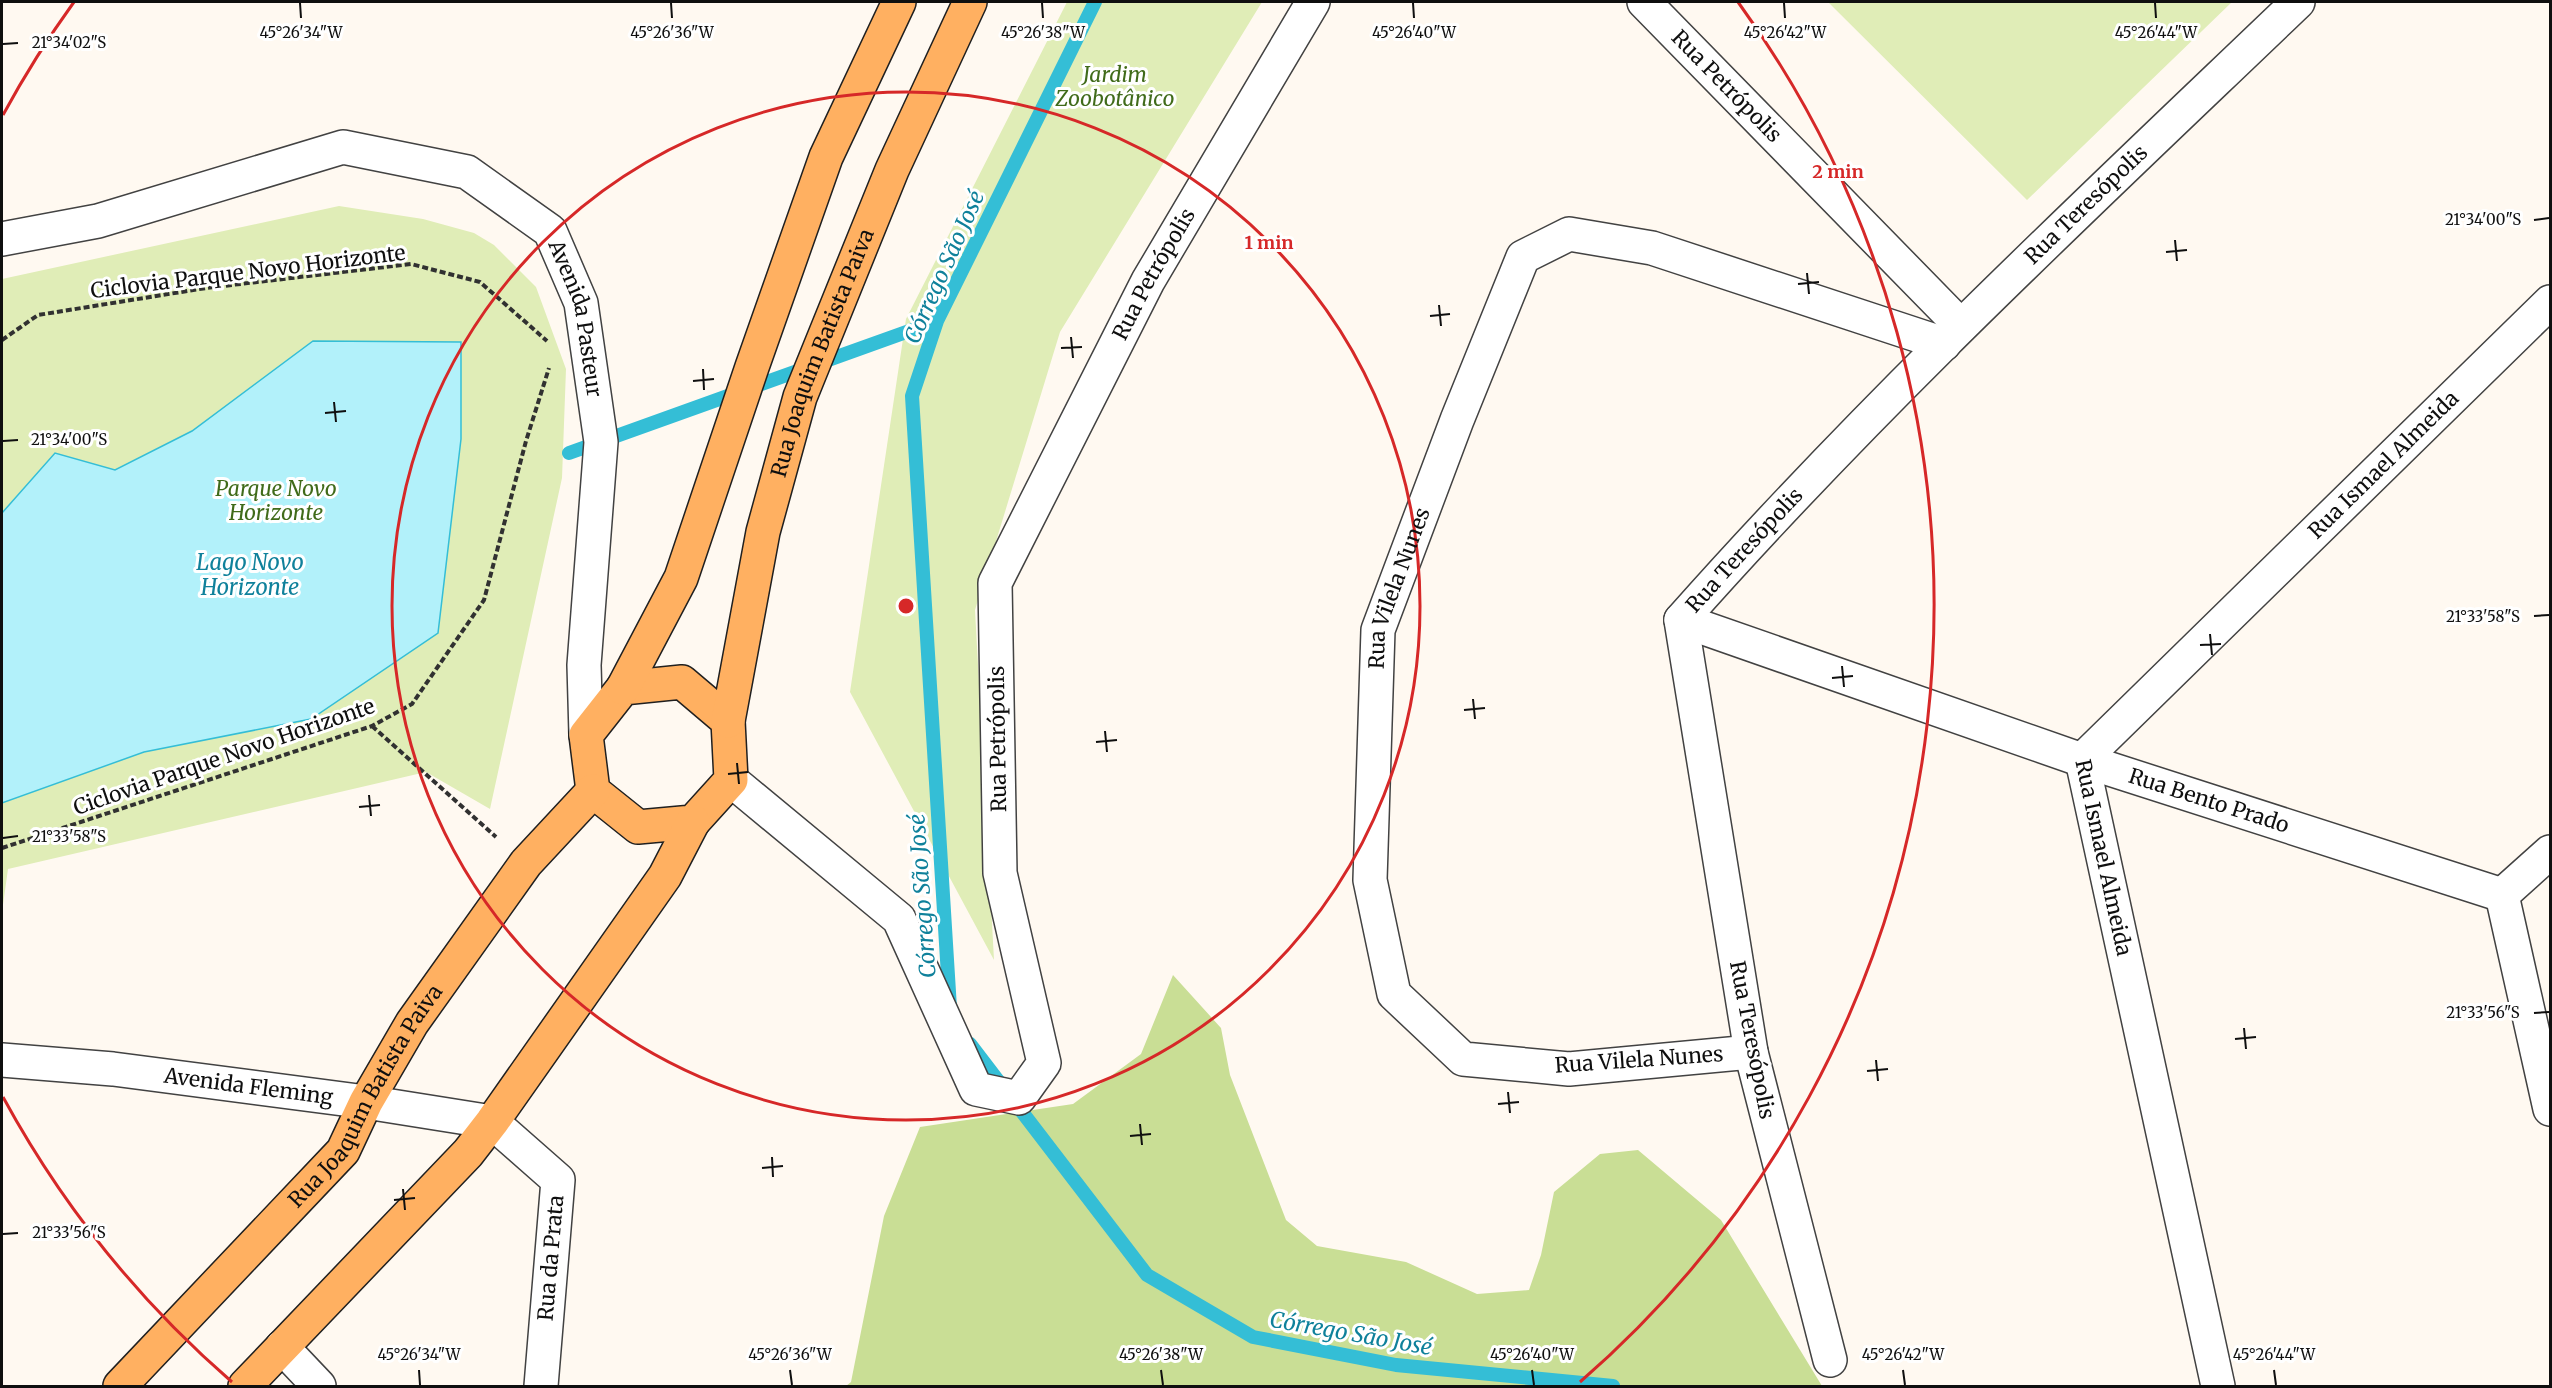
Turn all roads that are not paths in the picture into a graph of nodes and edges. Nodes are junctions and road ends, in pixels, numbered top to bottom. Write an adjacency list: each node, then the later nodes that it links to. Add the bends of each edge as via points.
1 (899, 2): 10 (main road, via 826,157 681,578)
2 (970, 2): 11 (main road, Rua Joaquim Batista Paiva, via 892,170 800,397 763,532)
3 (1313, 2): 14 (street, Rua Petrópolis, via 1148,281 995,583 1000,873 1044,1063 1019,1098 976,1089 899,919)
4 (1644, 2): 8 (street, Rua Petrópolis)
5 (2298, 2): 8 (street, Rua Teresópolis)
6 (2, 238): 12 (street, Avenida Pasteur, via 98,221 343,147 468,172 550,231 581,303 601,442 584,665)
7 (2550, 302): 13 (street, Rua Ismael Almeida)
8 (1952, 335): 9 (street, Rua Teresópolis, via 1750,541); 19 (street, Rua Vilela Nunes, via 1652,248 1569,234 1523,257 1378,630 1370,880 1394,994 1463,1059 1569,1069)
9 (1681, 620): 13 (street, Rua Bento Prado); 19 (street, Rua Teresópolis)
10 (623, 688): 11 (main road, via 682,682); 12 (main road)
11 (728, 721): 14 (main road, Rua Joaquim Batista Paiva)
12 (586, 735): 15 (main road)
13 (2082, 760): 18 (street, Rua Bento Prado); 30 (street, Rua Ismael Almeida)
14 (731, 780): 16 (main road)
15 (593, 791): 16 (main road, via 638,826); 21 (main road, Rua Joaquim Batista Paiva, via 526,863 412,1023)
16 (693, 822): 23 (main road, via 665,876)
17 (2550, 852): 18 (street)
18 (2502, 896): 22 (street)
19 (1750, 1052): 25 (street, Rua Teresópolis)
20 (2, 1060): 21 (street, Avenida Fleming)
21 (366, 1102): 23 (street, Avenida Fleming); 26 (main road, Rua Joaquim Batista Paiva, via 344,1151)
22 (2550, 1109)
23 (492, 1122): 24 (main road, via 460,1161); 29 (street, Rua da Prata, via 558,1180)
24 (282, 1347): 27 (main road); 28 (street)
25 (1830, 1360)
26 (120, 1386)
27 (245, 1386)
28 (319, 1386)
29 (541, 1386)
30 (2218, 1386)

